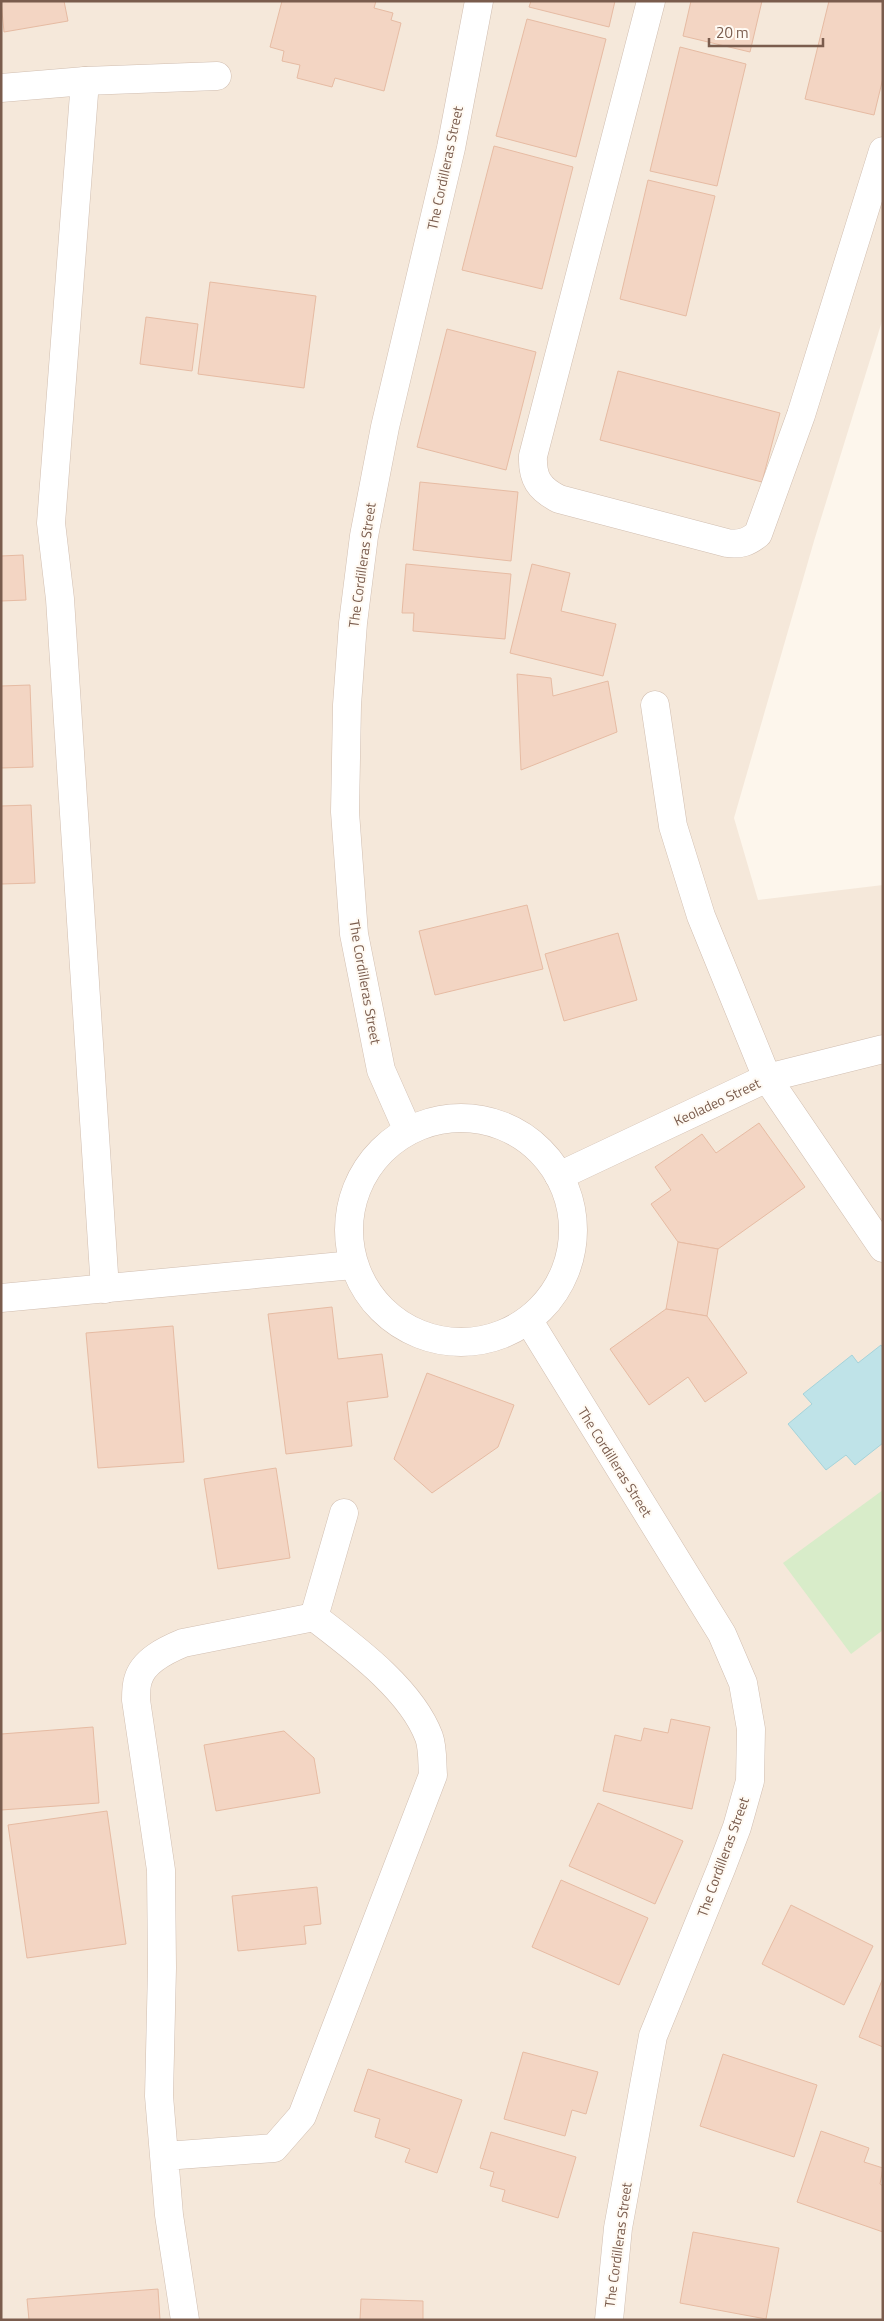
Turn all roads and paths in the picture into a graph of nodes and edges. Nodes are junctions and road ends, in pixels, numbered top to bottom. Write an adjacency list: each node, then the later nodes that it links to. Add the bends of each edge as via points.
1 (479, 1): 10 (street, The Cordilleras Street, via 450,148 385,427 364,536 347,705 345,812 354,934 381,1070)
2 (651, 1): 6 (street, via 533,456 537,482 546,493 727,544 749,541 758,534 801,416)
3 (217, 76): 4 (street)
4 (85, 81): 5 (street); 14 (street, via 51,523 61,609)
5 (1, 88)
6 (883, 150)
7 (655, 705): 9 (street, via 673,826 701,916)
8 (883, 1049): 9 (street, Keoladeo Street)
9 (767, 1078): 11 (street, Keoladeo Street); 12 (street)
10 (408, 1131): 11 (street, via 434,1121 464,1118 492,1122 520,1134 542,1152); 13 (street, via 386,1146 368,1165 355,1188 348,1213)
11 (559, 1176): 16 (street, via 574,1227 571,1254 562,1279 548,1302)
12 (883, 1248)
13 (353, 1265): 14 (street); 16 (street, via 369,1297 395,1322 426,1338 462,1343 497,1337)
14 (106, 1289): 15 (street)
15 (1, 1298)
16 (529, 1321): 21 (street, The Cordilleras Street, via 722,1634 743,1683 750,1729 750,1781 737,1827 653,2036 618,2228)
17 (344, 1513): 18 (street)
18 (314, 1617): 19 (street, via 182,1643 162,1652 143,1670 138,1680 136,1700 161,1870 159,2096); 19 (street, via 363,1654 412,1705 430,1738 433,1775 302,2116 274,2148)
19 (165, 2156): 20 (street, via 169,2215)
20 (185, 2320)
21 (608, 2320)

